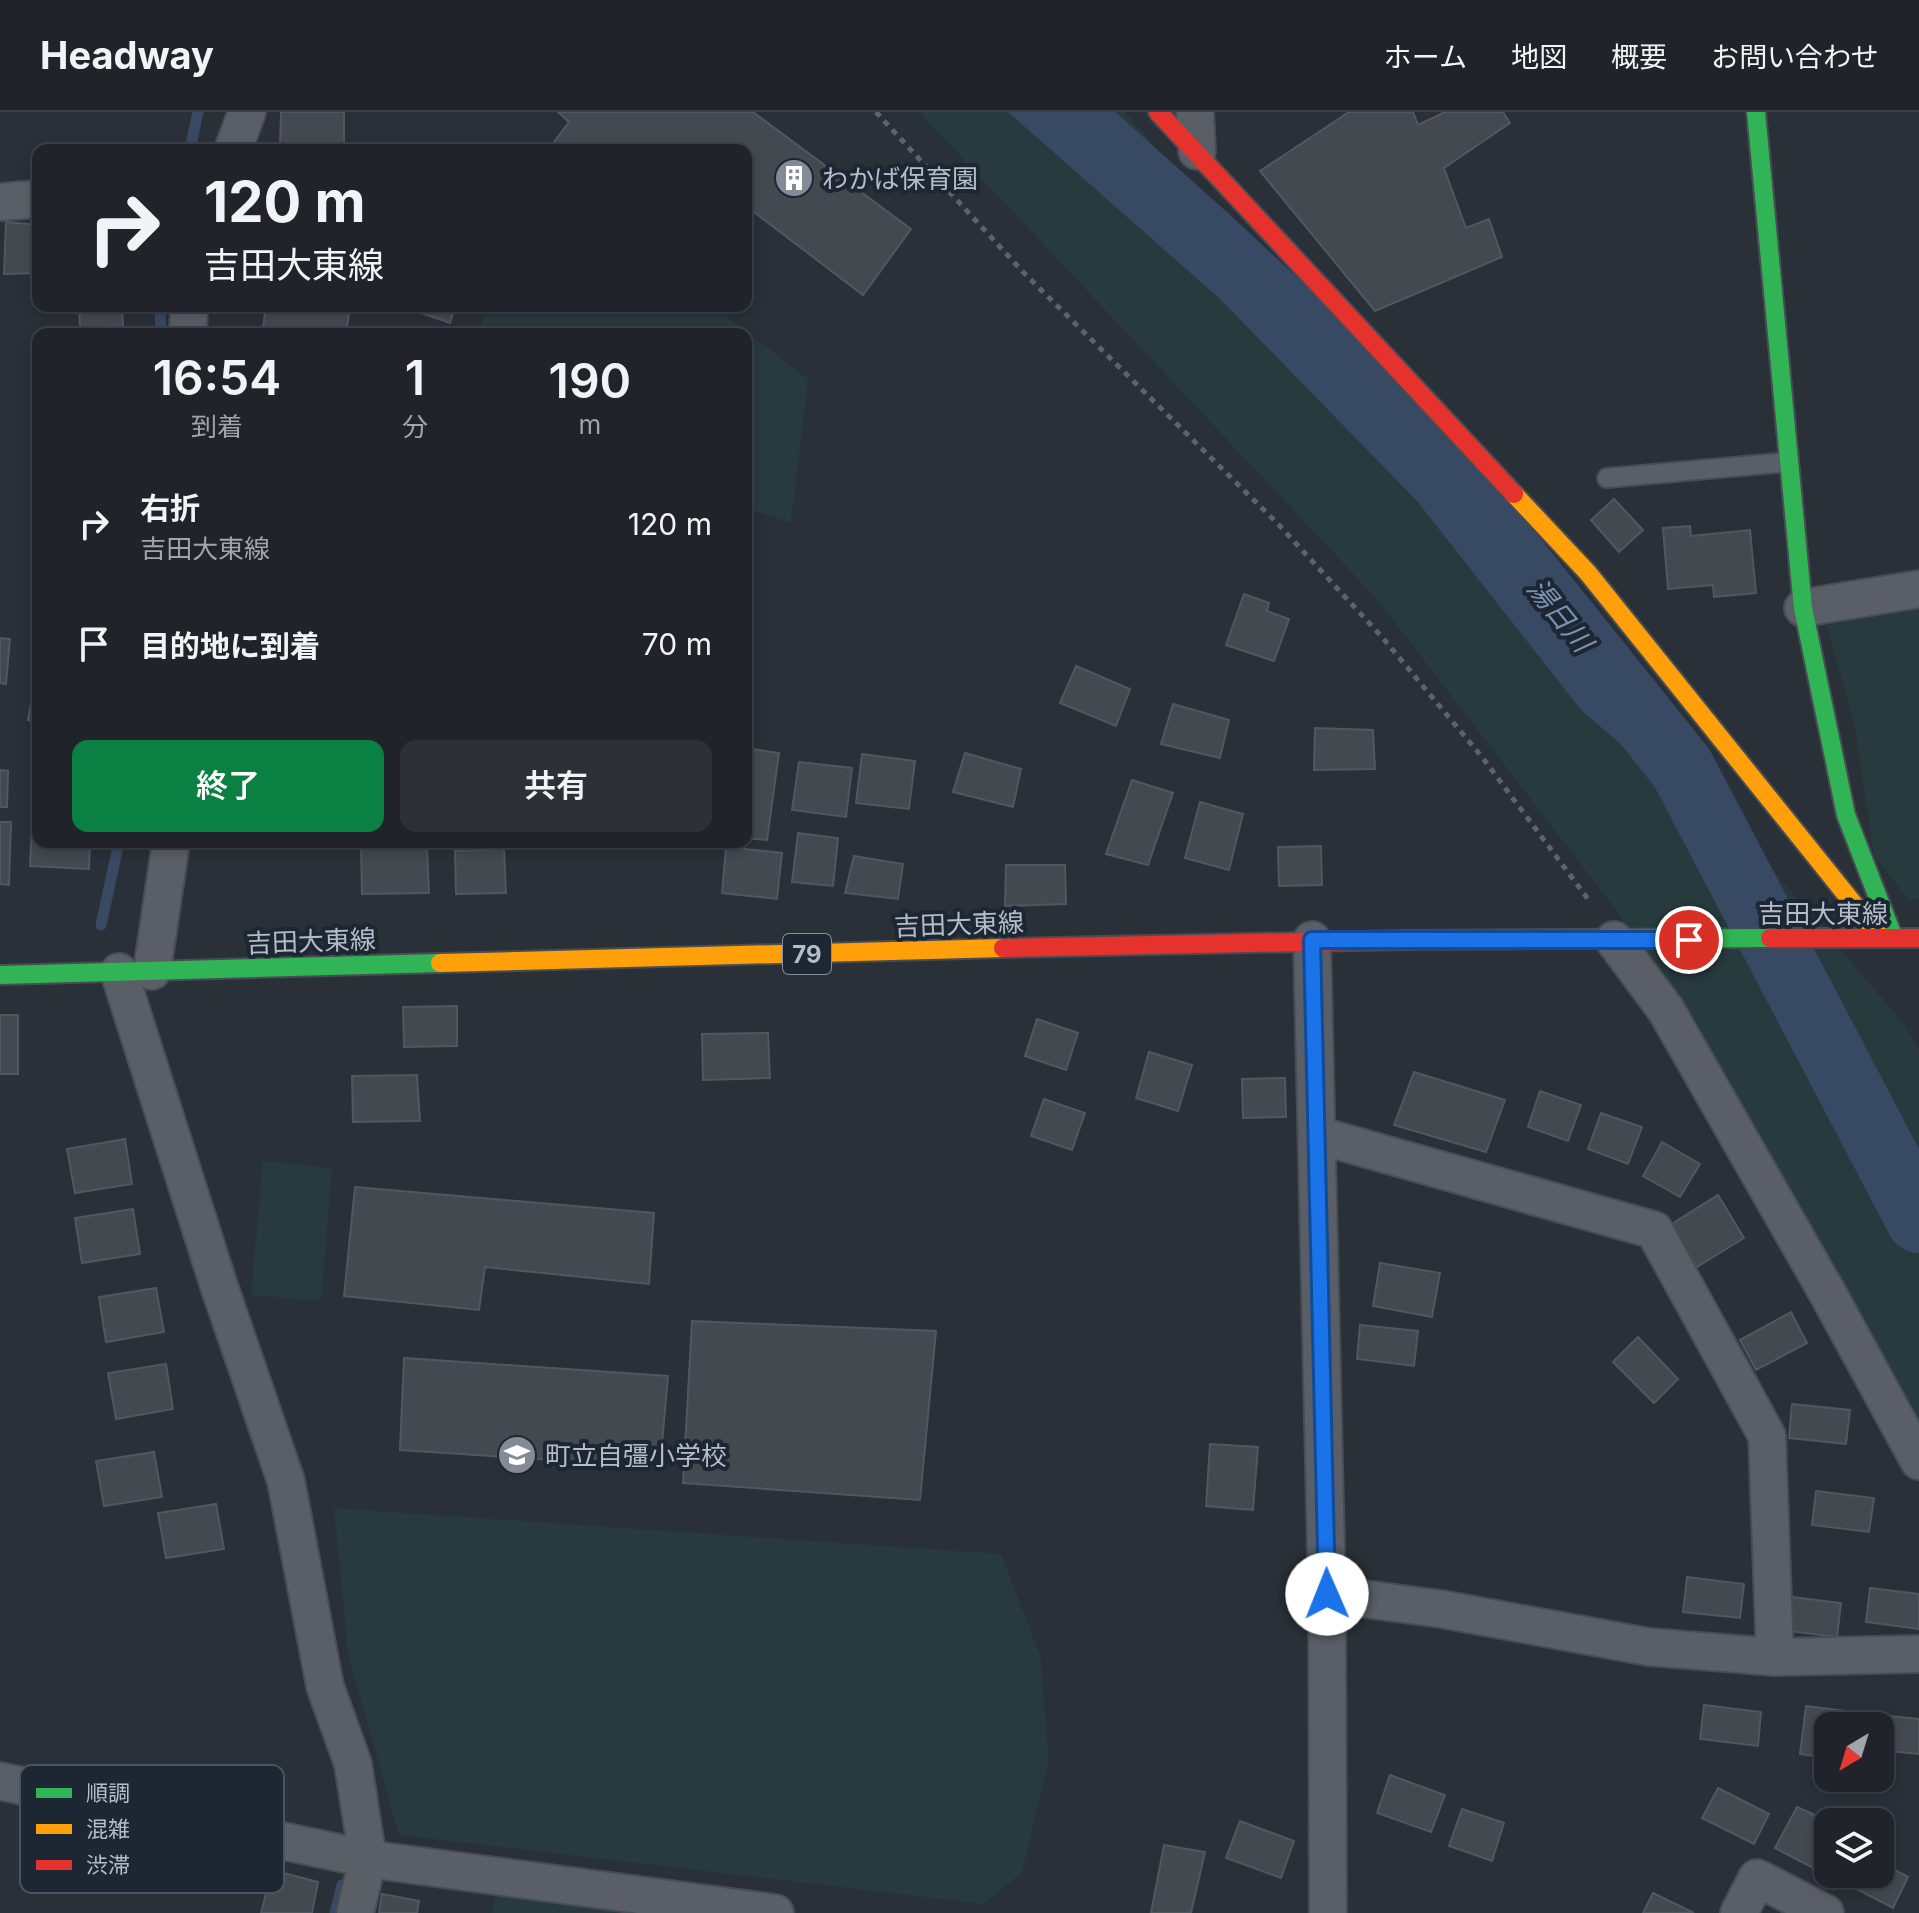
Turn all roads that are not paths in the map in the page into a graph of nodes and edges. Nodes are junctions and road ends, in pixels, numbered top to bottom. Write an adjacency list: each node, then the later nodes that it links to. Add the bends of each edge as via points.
1 (247, 112): 5 (street)
2 (1158, 112): 6 (street)
3 (1195, 112): 6 (street)
4 (1756, 112): 9 (street)
5 (235, 144)
6 (1197, 151): 14 (street, via 1588,573)
7 (32, 199): 8 (street)
8 (0, 202)
9 (1789, 462): 10 (lane); 12 (street)
10 (1607, 478)
11 (1919, 589): 12 (street)
12 (1803, 608): 14 (street, via 1846,815)
13 (169, 848): 18 (street)
14 (1888, 938): 15 (street, 吉田大東線 / 79); 17 (street, 吉田大東線 / 79)
15 (1919, 938)
16 (1312, 940): 17 (street, 吉田大東線 / 79); 18 (street, 吉田大東線 / 79); 20 (street)
17 (1623, 940): 21 (street)
18 (135, 972): 19 (street, 吉田大東線 / 79); 28 (street, via 219,1286 286,1481 325,1686 353,1764)
19 (0, 975)
20 (1317, 1135): 22 (street); 24 (street, via 1654,1230 1767,1436)
21 (1919, 1461)
22 (1327, 1594): 24 (street, via 1649,1647); 32 (street)
23 (1919, 1654): 24 (street)
24 (1775, 1657)
25 (0, 1781): 26 (street)
26 (20, 1785)
27 (284, 1841): 28 (street)
28 (368, 1859): 29 (street); 30 (street)
29 (576, 1900): 31 (street)
30 (355, 1913)
31 (775, 1913)
32 (1328, 1913)
33 (1739, 1913): 34 (street, via 1757,1878)
34 (1825, 1913)

